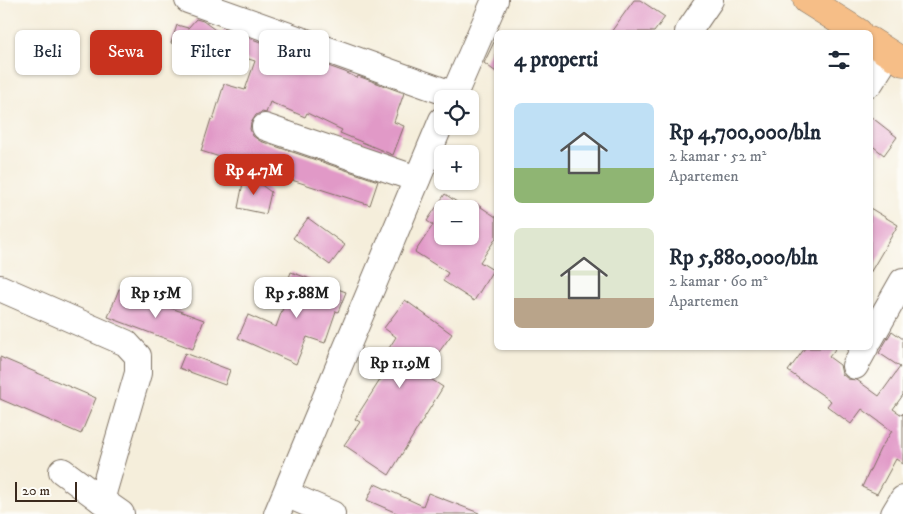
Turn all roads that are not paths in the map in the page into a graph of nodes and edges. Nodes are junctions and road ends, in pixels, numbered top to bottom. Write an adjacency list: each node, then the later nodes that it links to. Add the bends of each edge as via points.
1 (188, 0): 7 (street)
2 (496, 0): 8 (street)
3 (710, 0): 5 (street)
4 (807, 0): 6 (highway)
5 (689, 30)
6 (853, 30)
7 (434, 90)
8 (456, 90)
9 (265, 127): 11 (street)
10 (435, 135): 11 (street)
11 (416, 179): 17 (street)
12 (903, 281): 14 (street)
13 (0, 288): 18 (street, via 126,343 138,356 138,373)
14 (873, 334)
15 (62, 471): 18 (street)
16 (903, 499): 20 (street)
17 (281, 504): 19 (street)
18 (111, 507)
19 (332, 514)
20 (894, 514)

